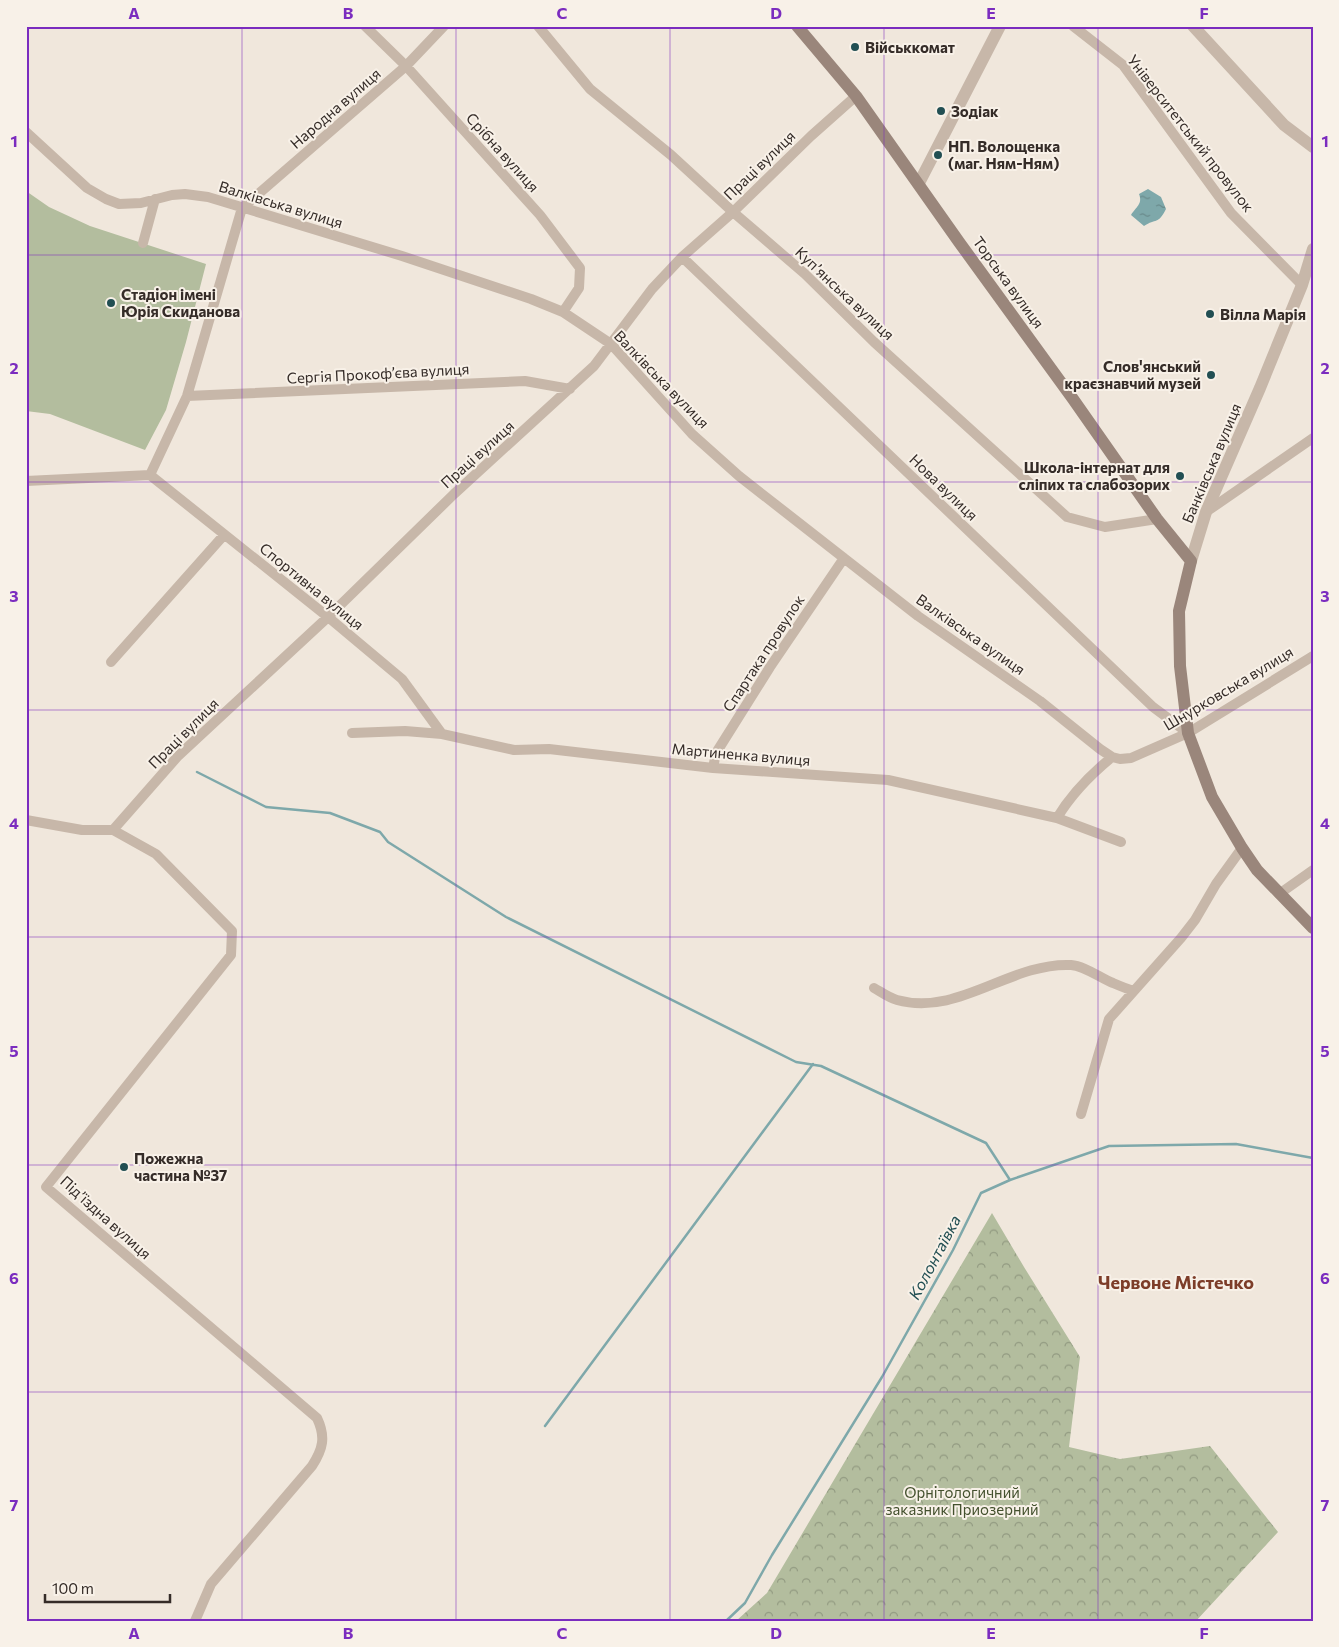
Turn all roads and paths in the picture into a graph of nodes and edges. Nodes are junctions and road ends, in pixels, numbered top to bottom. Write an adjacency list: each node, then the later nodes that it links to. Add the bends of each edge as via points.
1 (365, 26): 8 (street, Срібна вулиця)
2 (444, 26): 8 (street, Народна вулиця)
3 (538, 26): 15 (street, Куп’янська вулиця, via 590,89 671,155)
4 (796, 26): 9 (main road, Торська вулиця)
5 (1000, 26): 12 (street)
6 (1073, 26): 19 (street, Університетський провулок, via 1123,65 1231,213)
7 (1193, 26): 11 (street, via 1284,126)
8 (406, 66): 14 (street, Народна вулиця); 20 (street, Срібна вулиця, via 540,215 580,268 579,288)
9 (856, 96): 12 (main road, Торська вулиця); 15 (street, Праці вулиця)
10 (26, 132): 13 (street, Валківська вулиця, via 87,188 106,200 119,204)
11 (1313, 146)
12 (919, 184): 28 (main road, Торська вулиця)
13 (155, 199): 14 (street, Валківська вулиця, via 185,194 208,197); 16 (street)
14 (242, 208): 20 (street, Валківська вулиця, via 402,256); 23 (street)
15 (733, 212): 18 (street, Праці вулиця); 28 (street, Куп’янська вулиця, via 805,274 874,342 1067,517 1105,527)
16 (143, 243)
17 (1312, 256): 19 (street, Банківська вулиця)
18 (682, 258): 21 (street, Праці вулиця, via 652,289); 35 (street, Нова вулиця, via 1153,707)
19 (1302, 285): 27 (street, Банківська вулиця)
20 (563, 312): 21 (street, Валківська вулиця)
21 (611, 344): 22 (street, Праці вулиця); 30 (street, Валківська вулиця, via 692,434 732,470)
22 (570, 389): 23 (street, Сергія Прокоф’єва вулиця, via 525,381); 32 (street, Праці вулиця, via 454,494)
23 (187, 396): 25 (street)
24 (1313, 438): 27 (street)
25 (150, 475): 26 (street); 29 (street, Спортивна вулиця)
26 (26, 481)
27 (1206, 512): 31 (street, Банківська вулиця)
28 (1157, 519): 31 (main road, Торська вулиця)
29 (224, 536): 32 (street, Спортивна вулиця); 34 (street)
30 (844, 558): 38 (street, Валківська вулиця, via 918,616); 40 (street, Спартака провулок, via 716,753)
31 (1191, 560): 35 (main road, Банківська вулиця, via 1179,611 1180,666)
32 (328, 617): 37 (street, Спортивна вулиця, via 402,678); 43 (street, Праці вулиця, via 178,756)
33 (1313, 656): 35 (street, Шнурковська вулиця)
34 (111, 662)
35 (1188, 732): 39 (street, Шнурковська вулиця); 45 (main road, Банківська вулиця, via 1212,797)
36 (352, 733): 37 (street, Мартиненка вулиця, via 404,731)
37 (442, 734): 40 (street, Мартиненка вулиця, via 514,750 549,749)
38 (1112, 756): 39 (street, Валківська вулиця); 41 (street, via 1079,787)
39 (1131, 758)
40 (713, 768): 41 (street, Мартиненка вулиця, via 888,780)
41 (1057, 818): 44 (street, Мартиненка вулиця)
42 (26, 820): 43 (street, via 82,830)
43 (113, 830): 52 (street, Під’їздна вулиця, via 156,854 232,931 231,955 46,1188 317,1418 322,1429 323,1441 312,1466 211,1584)
44 (1121, 842)
45 (1242, 848): 47 (main road, Банківська вулиця); 50 (street, via 1195,920)
46 (1313, 870): 47 (street)
47 (1279, 894): 48 (main road, Банківська вулиця)
48 (1313, 928)
49 (874, 988): 50 (street, via 896,1000 934,1003 957,998 1030,971 1073,965)
50 (1134, 991): 51 (street, via 1109,1019)
51 (1081, 1114)
52 (195, 1621)

